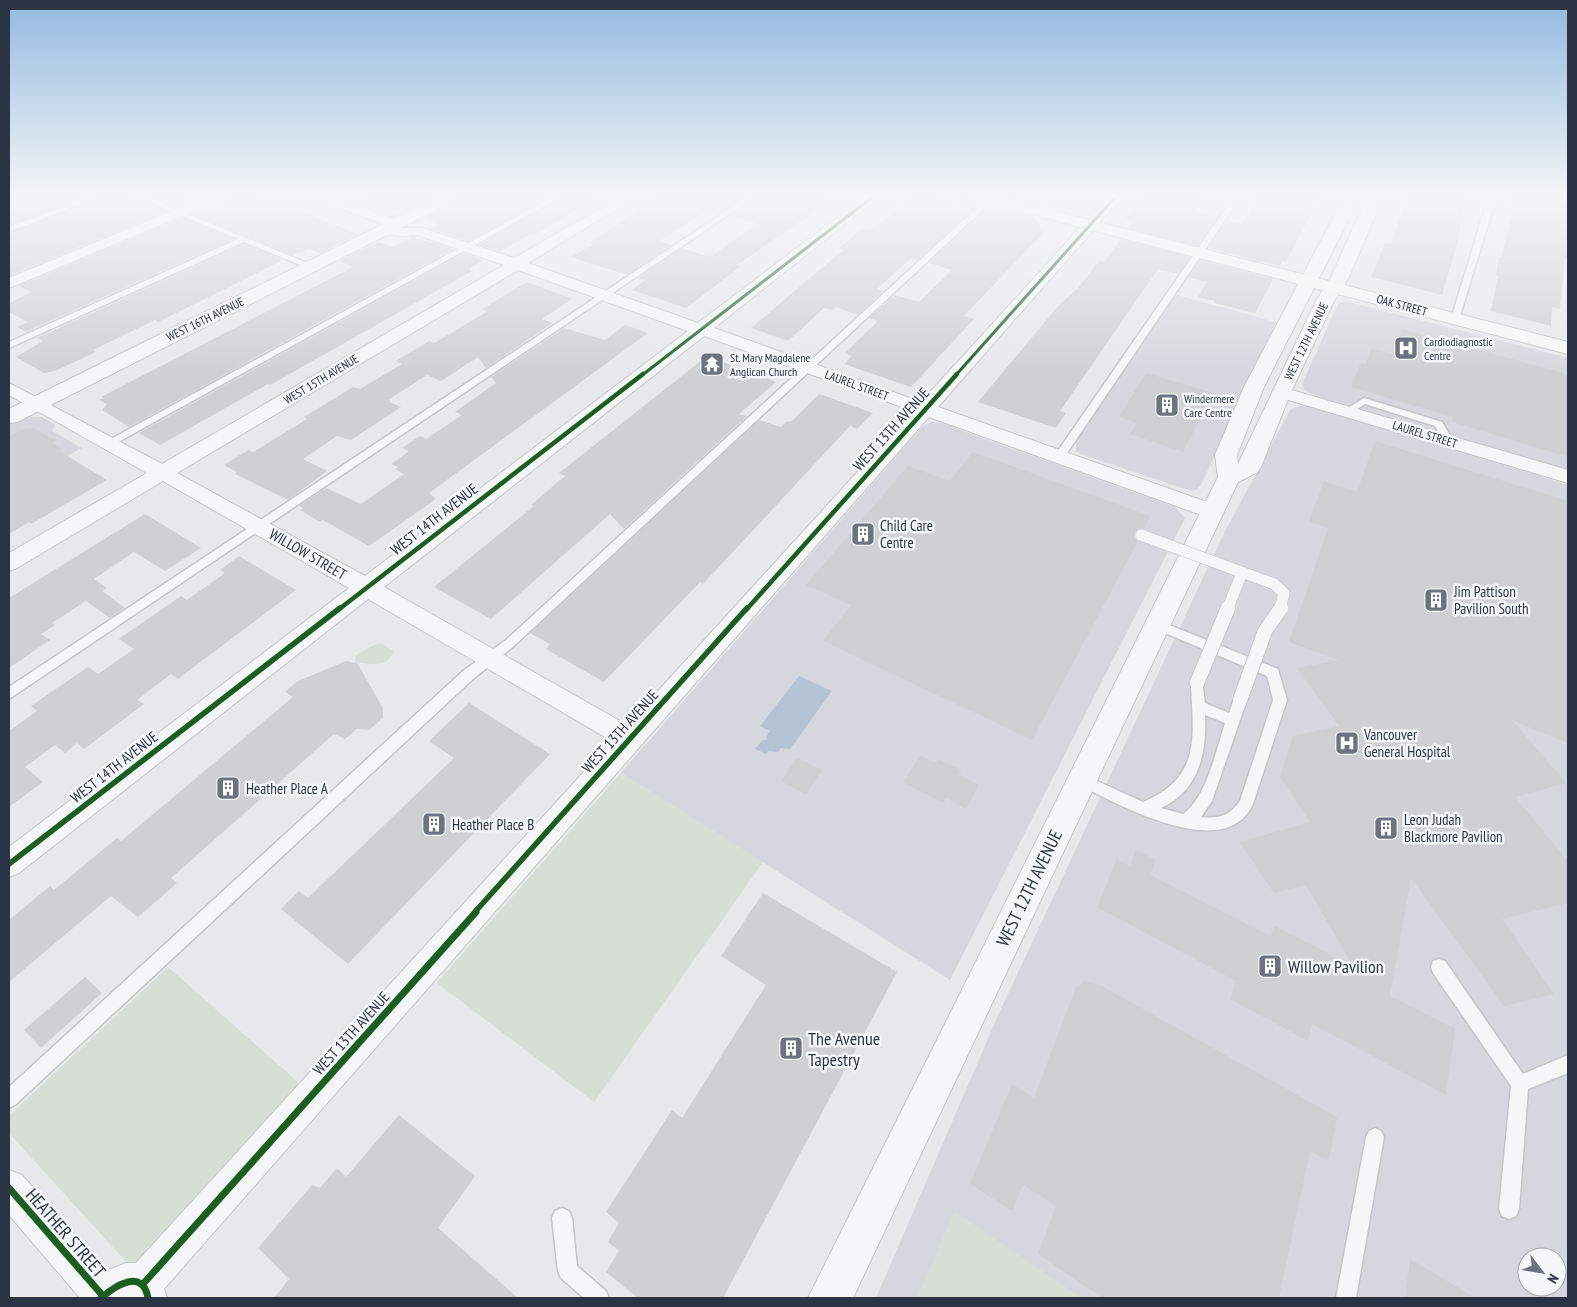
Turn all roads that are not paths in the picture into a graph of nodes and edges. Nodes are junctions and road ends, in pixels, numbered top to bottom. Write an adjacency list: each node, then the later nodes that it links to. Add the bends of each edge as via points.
1 (74, 256): 20 (street)
2 (206, 256): 25 (lane)
3 (286, 256): 18 (lane)
4 (334, 256): 18 (street, WEST 16TH AVENUE)
5 (449, 256): 33 (lane)
6 (489, 256): 17 (street, LAUREL STREET)
7 (528, 256): 17 (street, WEST 15TH AVENUE)
8 (665, 256): 22 (lane)
9 (796, 256): 24 (street, WEST 14TH AVENUE)
10 (925, 256): 27 (lane)
11 (1062, 256): 31 (street, WEST 13TH AVENUE)
12 (1197, 256): 34 (lane)
13 (1211, 256): 19 (main road, OAK STREET)
14 (1321, 256): 19 (street, WEST 12TH AVENUE)
15 (1348, 256): 21 (street, WEST 12TH AVENUE)
16 (1474, 256): 23 (lane)
17 (514, 264): 22 (street, LAUREL STREET); 35 (street, WEST 15TH AVENUE)
18 (311, 266): 30 (street, WEST 16TH AVENUE)
19 (1308, 280): 21 (main road, OAK STREET); 36 (street, WEST 12TH AVENUE, via 1247,404 1226,456)
20 (9, 283)
21 (1334, 287): 23 (main road, OAK STREET); 29 (street, WEST 12TH AVENUE)
22 (606, 296): 24 (street, LAUREL STREET); 39 (lane)
23 (1455, 319): 26 (main road, OAK STREET)
24 (702, 329): 27 (street, LAUREL STREET); 43 (street, WEST 14TH AVENUE)
25 (9, 345)
26 (1568, 348)
27 (809, 368): 31 (street, LAUREL STREET); 45 (lane)
28 (9, 388): 30 (street, WILLOW STREET)
29 (1281, 392): 36 (street, WEST 12TH AVENUE, via 1250,466); 37 (street, LAUREL STREET)
30 (36, 404): 32 (street, WEST 16TH AVENUE); 33 (street, WILLOW STREET)
31 (926, 410): 34 (street, LAUREL STREET); 49 (street, WEST 13TH AVENUE)
32 (9, 417)
33 (107, 444): 35 (street, WILLOW STREET)
34 (1059, 457): 38 (street, LAUREL STREET)
35 (161, 473): 39 (street, WILLOW STREET); 41 (street, WEST 15TH AVENUE)
36 (1229, 477): 38 (street, WEST 12TH AVENUE)
37 (1568, 478)
38 (1211, 511): 44 (street, WEST 12TH AVENUE)
39 (259, 526): 43 (street, WILLOW STREET); 46 (lane)
40 (1141, 535): 42 (lane, bridge)
41 (9, 563)
42 (1242, 573): 47 (lane, bridge, via 1197,683); 48 (lane, bridge, via 1278,586 1285,595 1282,608 1265,631)
43 (367, 588): 45 (street, WILLOW STREET); 53 (street, WEST 14TH AVENUE)
44 (1157, 625): 50 (street, WEST 12TH AVENUE); 52 (lane, via 1273,673 1280,700 1240,814 1222,824)
45 (490, 658): 49 (street, WILLOW STREET); 57 (lane, via 460,682)
46 (9, 694)
47 (1198, 706): 48 (lane); 51 (lane, via 1201,741 1188,775 1173,794)
48 (1233, 720): 52 (lane, via 1205,802)
49 (630, 740): 62 (street, WEST 13TH AVENUE)
50 (1082, 780): 51 (lane); 65 (street, WEST 12TH AVENUE)
51 (1143, 809): 52 (lane)
52 (1185, 821)
53 (9, 864)
54 (1439, 967): 56 (lane)
55 (1568, 1064): 56 (lane)
56 (1520, 1084): 60 (lane)
57 (9, 1099)
58 (1375, 1137): 66 (lane)
59 (9, 1188): 63 (street, HEATHER STREET)
60 (1509, 1209)
61 (562, 1218): 64 (lane, via 568,1270)
62 (146, 1291): 63 (street, via 135,1280 125,1281)
63 (102, 1297)
64 (599, 1298)
65 (830, 1298)
66 (1346, 1298)

